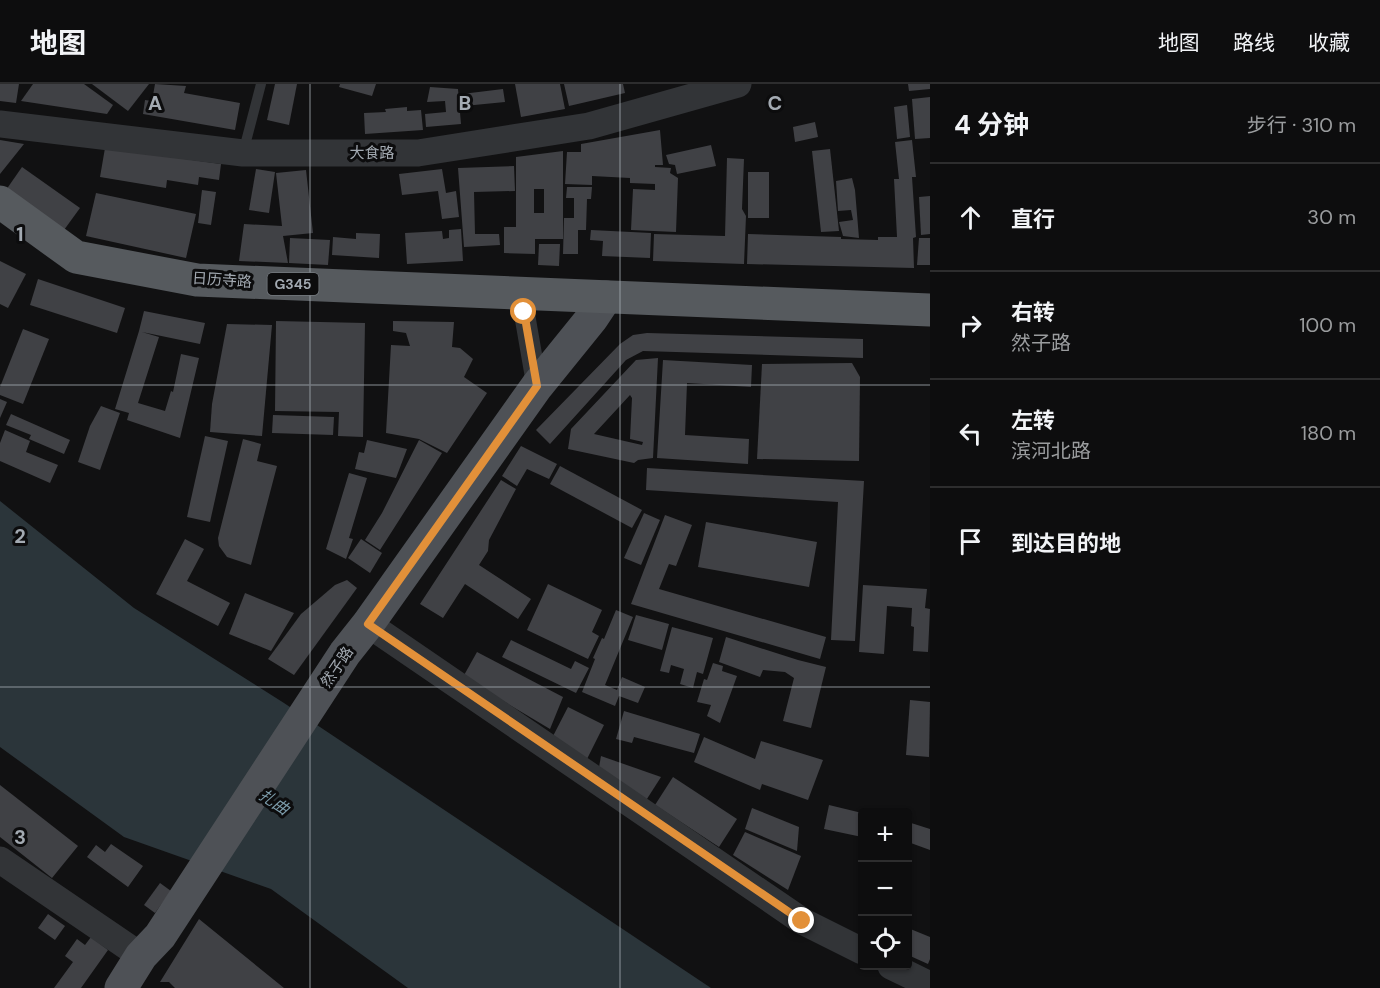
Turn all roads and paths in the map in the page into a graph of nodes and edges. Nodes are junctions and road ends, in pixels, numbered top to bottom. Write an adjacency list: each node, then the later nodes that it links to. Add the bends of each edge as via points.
1 (261, 84): 4 (lane)
2 (738, 84): 4 (street, 大食路, via 590,126 418,153)
3 (0, 124): 4 (street, 大食路)
4 (243, 153)
5 (0, 202): 7 (highway, 日历寺路 / G345, via 76,257 197,280)
6 (0, 222): 7 (highway, 日历寺路 / G345, via 71,269 193,298)
7 (522, 303): 8 (highway, 日历寺路 / G345); 10 (street)
8 (599, 307): 9 (highway, G345); 10 (main road, 然子路)
9 (930, 310)
10 (537, 386): 11 (main road, 然子路)
11 (368, 624): 13 (main road, 然子路); 14 (street, via 802,921)
12 (0, 860): 13 (street)
13 (151, 946): 17 (main road, 然子路)
14 (858, 949)
15 (899, 970): 16 (street)
16 (930, 985)
17 (121, 988)

